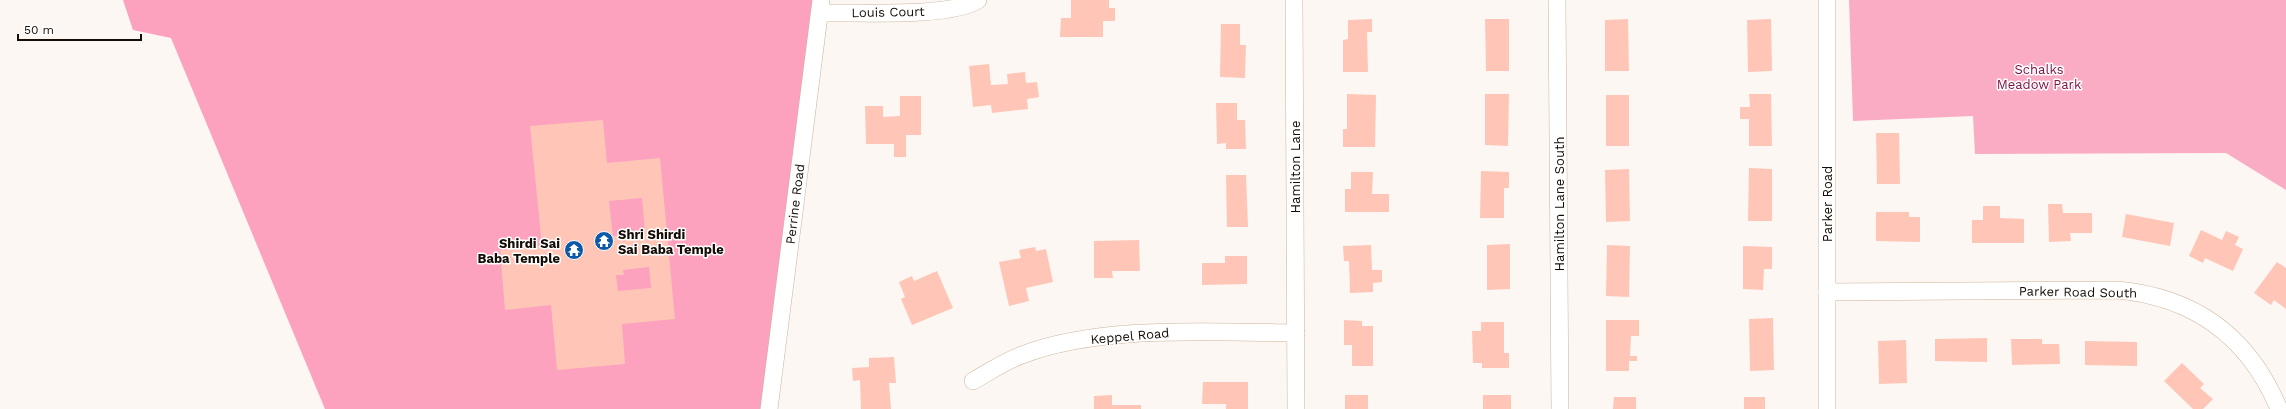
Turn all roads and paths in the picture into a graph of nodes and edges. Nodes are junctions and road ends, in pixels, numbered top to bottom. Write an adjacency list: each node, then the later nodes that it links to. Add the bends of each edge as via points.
1 (978, 0): 5 (street, Louis Court, via 970,5 945,11)
2 (1294, 0): 7 (street, Hamilton Lane)
3 (1557, 0): 11 (street, Hamilton Lane South)
4 (1827, 0): 6 (street, Parker Road)
5 (821, 6): 9 (street, Perrine Road)
6 (1827, 292): 12 (street, Parker Road); 13 (street, Parker Road South, via 2117,290 2159,297 2198,312 2237,343 2268,383)
7 (1296, 333): 8 (street, Keppel Road, via 1176,332 1112,336 1058,344 1021,355); 10 (street)
8 (973, 381)
9 (769, 409)
10 (1296, 409)
11 (1560, 409)
12 (1827, 409)
13 (2279, 409)

